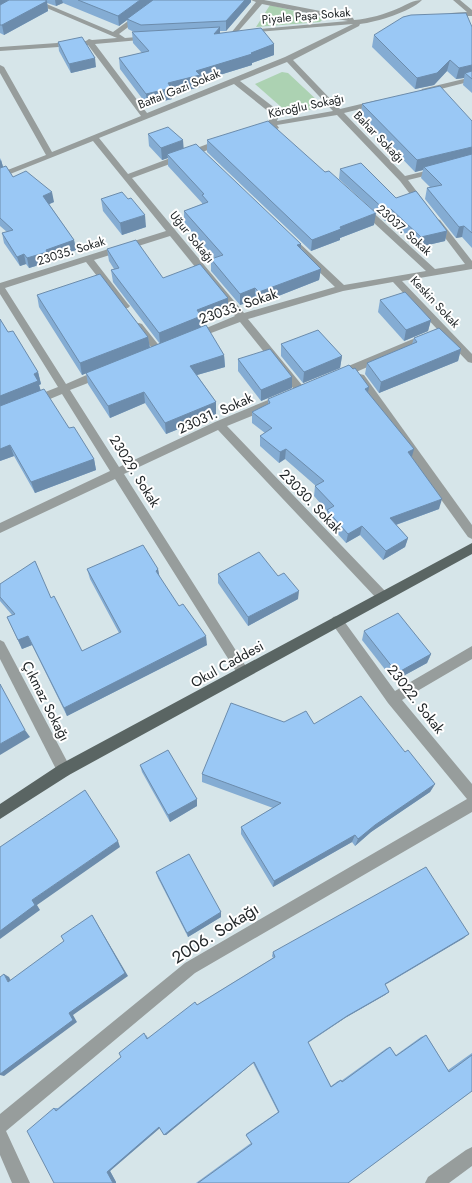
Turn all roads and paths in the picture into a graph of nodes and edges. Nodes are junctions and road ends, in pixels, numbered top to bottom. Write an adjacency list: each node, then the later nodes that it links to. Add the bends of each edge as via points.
1 (31, 0): 10 (street)
2 (161, 0): 10 (street)
3 (258, 0): 9 (street); 9 (street, Piyale Paşa Sokak, via 229,34)
4 (419, 0): 9 (street, Piyale Paşa Sokak, via 401,10)
5 (456, 0): 6 (street)
6 (472, 14): 7 (street)
7 (442, 16)
8 (396, 19): 9 (street)
9 (366, 21): 15 (street, Battal Gazi Sokak)
10 (113, 35): 12 (street)
11 (156, 38): 12 (street)
12 (125, 39): 13 (street)
13 (89, 41): 14 (street); 22 (street)
14 (0, 49)
15 (288, 59): 18 (street, Battal Gazi Sokak); 21 (street, Bahar Sokağı)
16 (0, 67): 28 (street)
17 (472, 79): 19 (street)
18 (234, 80): 22 (street, Battal Gazi Sokak); 23 (street, via 273,111 274,118)
19 (420, 92)
20 (383, 101): 21 (street, Köroğlu Sokağı)
21 (339, 112): 23 (street, Köroğlu Sokağı); 32 (street, Bahar Sokağı)
22 (145, 116): 26 (street, Battal Gazi Sokak)
23 (271, 124): 24 (street, Köroğlu Sokağı); 25 (street)
24 (249, 132)
25 (282, 135)
26 (94, 137): 28 (street, Battal Gazi Sokak); 31 (street, Uğur Sokağı)
27 (227, 140): 31 (street, via 201,153)
28 (50, 155): 30 (street, Battal Gazi Sokak)
29 (449, 167): 32 (street)
30 (0, 176)
31 (127, 177): 34 (street, Uğur Sokağı)
32 (403, 179): 37 (street, Bahar Sokağı)
33 (358, 204): 38 (street, 23037. Sokak)
34 (172, 232): 36 (street, 23035. Sokak); 42 (street, Uğur Sokağı)
35 (284, 233): 41 (street)
36 (88, 258): 40 (street, 23035. Sokak); 45 (street)
37 (472, 266): 38 (street, 23033. Sokak)
38 (433, 272): 39 (street, 23033. Sokak)
39 (395, 279): 41 (street, 23033. Sokak); 43 (street, Keskin Sokak)
40 (0, 286): 51 (street, 23029. Sokak)
41 (342, 288): 42 (street, 23033. Sokak)
42 (242, 317): 44 (street, 23033. Sokak); 52 (street, Uğur Sokağı)
43 (444, 330): 46 (street, Keskin Sokak); 47 (street)
44 (186, 339)
45 (158, 350)
46 (472, 360)
47 (353, 368): 49 (street); 57 (street)
48 (108, 371): 51 (street)
49 (327, 379)
50 (314, 385): 52 (street, 23031. Sokak)
51 (65, 389): 53 (street); 55 (street, 23029. Sokak)
52 (294, 393): 54 (street, 23031. Sokak)
53 (22, 406)
54 (219, 425): 55 (street, 23031. Sokak); 59 (street, 23030. Sokak)
55 (119, 473): 56 (street, 23031. Sokak); 63 (street, 23029. Sokak)
56 (0, 528)
57 (472, 534)
58 (472, 548): 59 (main road, Okul Caddesi)
59 (382, 596): 60 (main road, Okul Caddesi)
60 (337, 621): 63 (main road, Okul Caddesi); 64 (street, 23022. Sokak)
61 (0, 646): 65 (street, Çıkmaz Sokağı)
62 (472, 652): 64 (street)
63 (243, 672): 65 (main road, Okul Caddesi)
64 (394, 699): 66 (street, 23022. Sokak)
65 (64, 770): 68 (main road, Okul Caddesi)
66 (472, 795)
67 (472, 804): 69 (street, 2006. Sokağı, via 190,968)
68 (0, 812)
69 (0, 1125)
70 (0, 1136): 72 (street)
71 (472, 1156): 73 (street)
72 (21, 1183)
73 (434, 1183)

